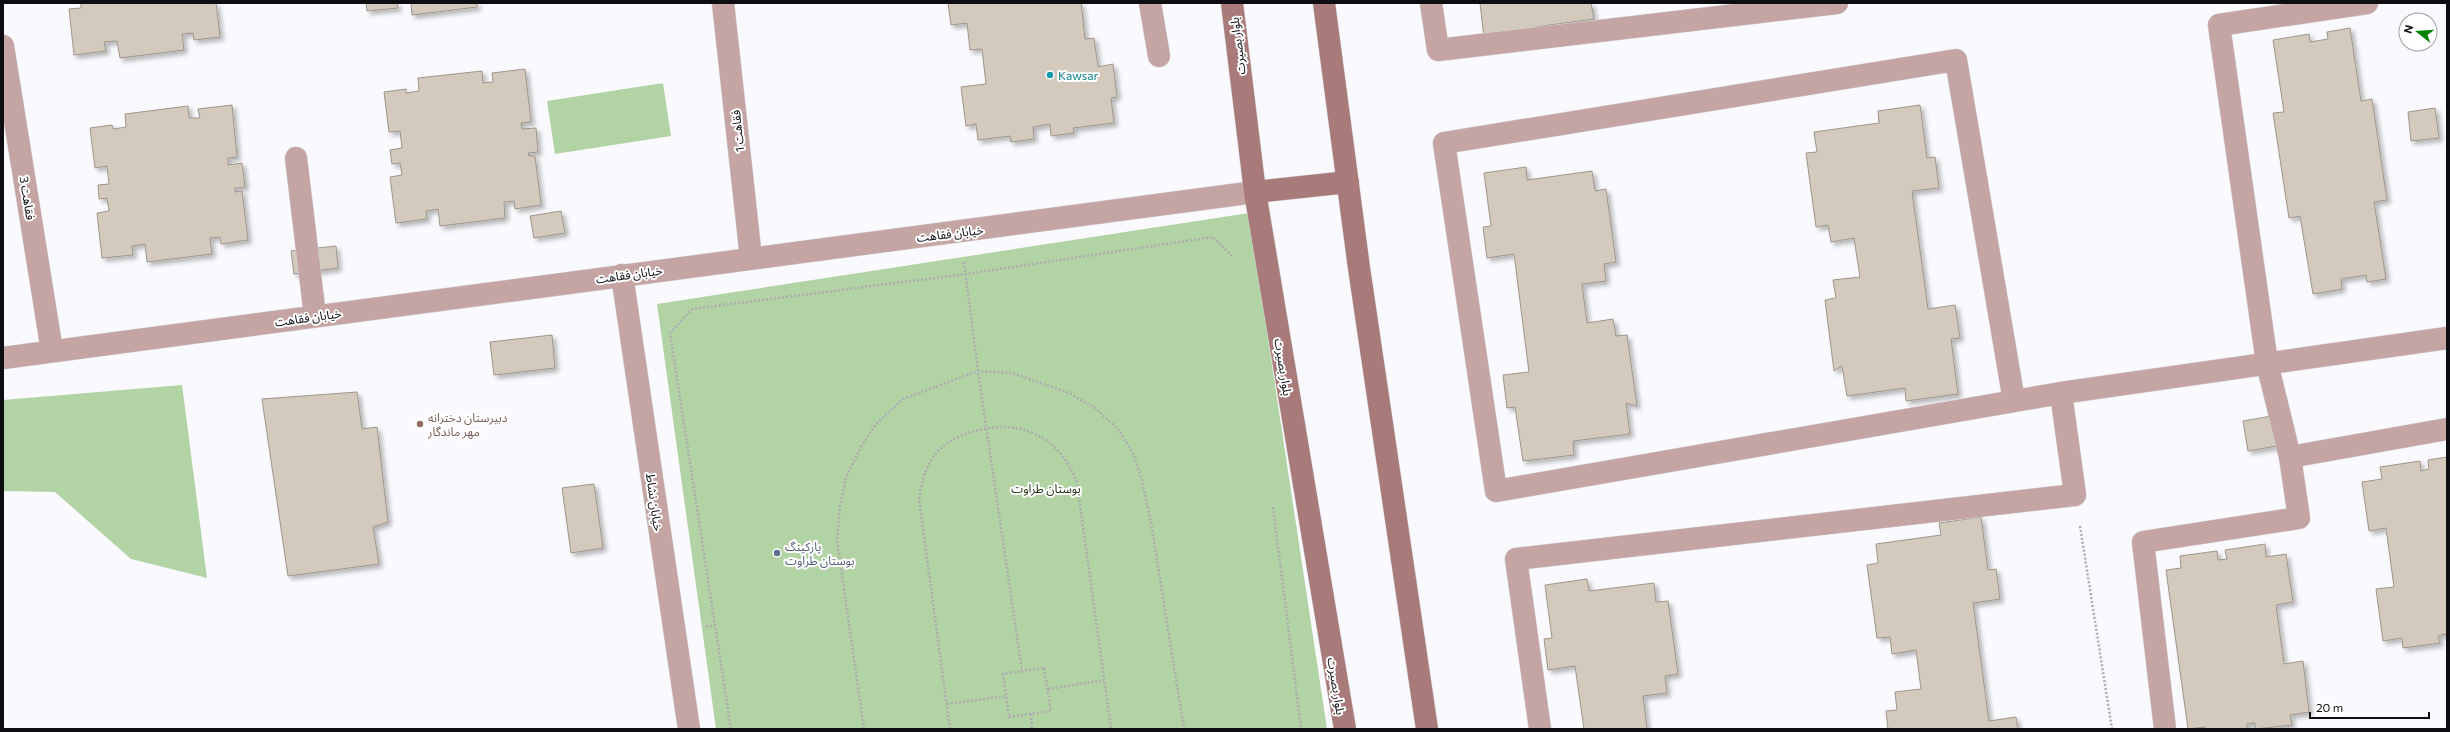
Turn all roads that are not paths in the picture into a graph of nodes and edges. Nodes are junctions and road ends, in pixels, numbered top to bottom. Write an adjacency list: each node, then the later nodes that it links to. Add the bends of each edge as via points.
1 (722, 3): 13 (street, فقاهت 1)
2 (1150, 3): 9 (street)
3 (1232, 3): 12 (main road, بلوار بصیرت)
4 (1324, 3): 11 (main road)
5 (1431, 3): 6 (street, via 1438,50)
6 (1837, 3)
7 (2367, 3): 19 (street, via 2219,25)
8 (3, 46): 17 (street, فقاهت 3)
9 (1159, 56)
10 (296, 158): 15 (street)
11 (1348, 182): 12 (main road); 26 (main road)
12 (1255, 192): 13 (street, خیابان فقاهت); 25 (main road, بلوار بصیرت)
13 (752, 258): 14 (street, خیابان فقاهت)
14 (622, 275): 15 (street, خیابان فقاهت); 24 (street, خیابان نشاط)
15 (315, 316): 17 (street, خیابان فقاهت)
16 (2447, 338): 19 (street)
17 (52, 351): 18 (street, خیابان فقاهت)
18 (3, 358)
19 (2267, 363): 20 (street); 23 (street)
20 (2061, 393): 21 (street); 27 (street, via 2075,495 1516,559)
21 (2014, 401): 21 (street, via 1956,60 1444,143 1496,491)
22 (2447, 429): 23 (street)
23 (2290, 457): 28 (street, via 2299,518 2143,542)
24 (689, 729)
25 (1345, 729)
26 (1428, 729)
27 (1540, 729)
28 (2165, 729)

